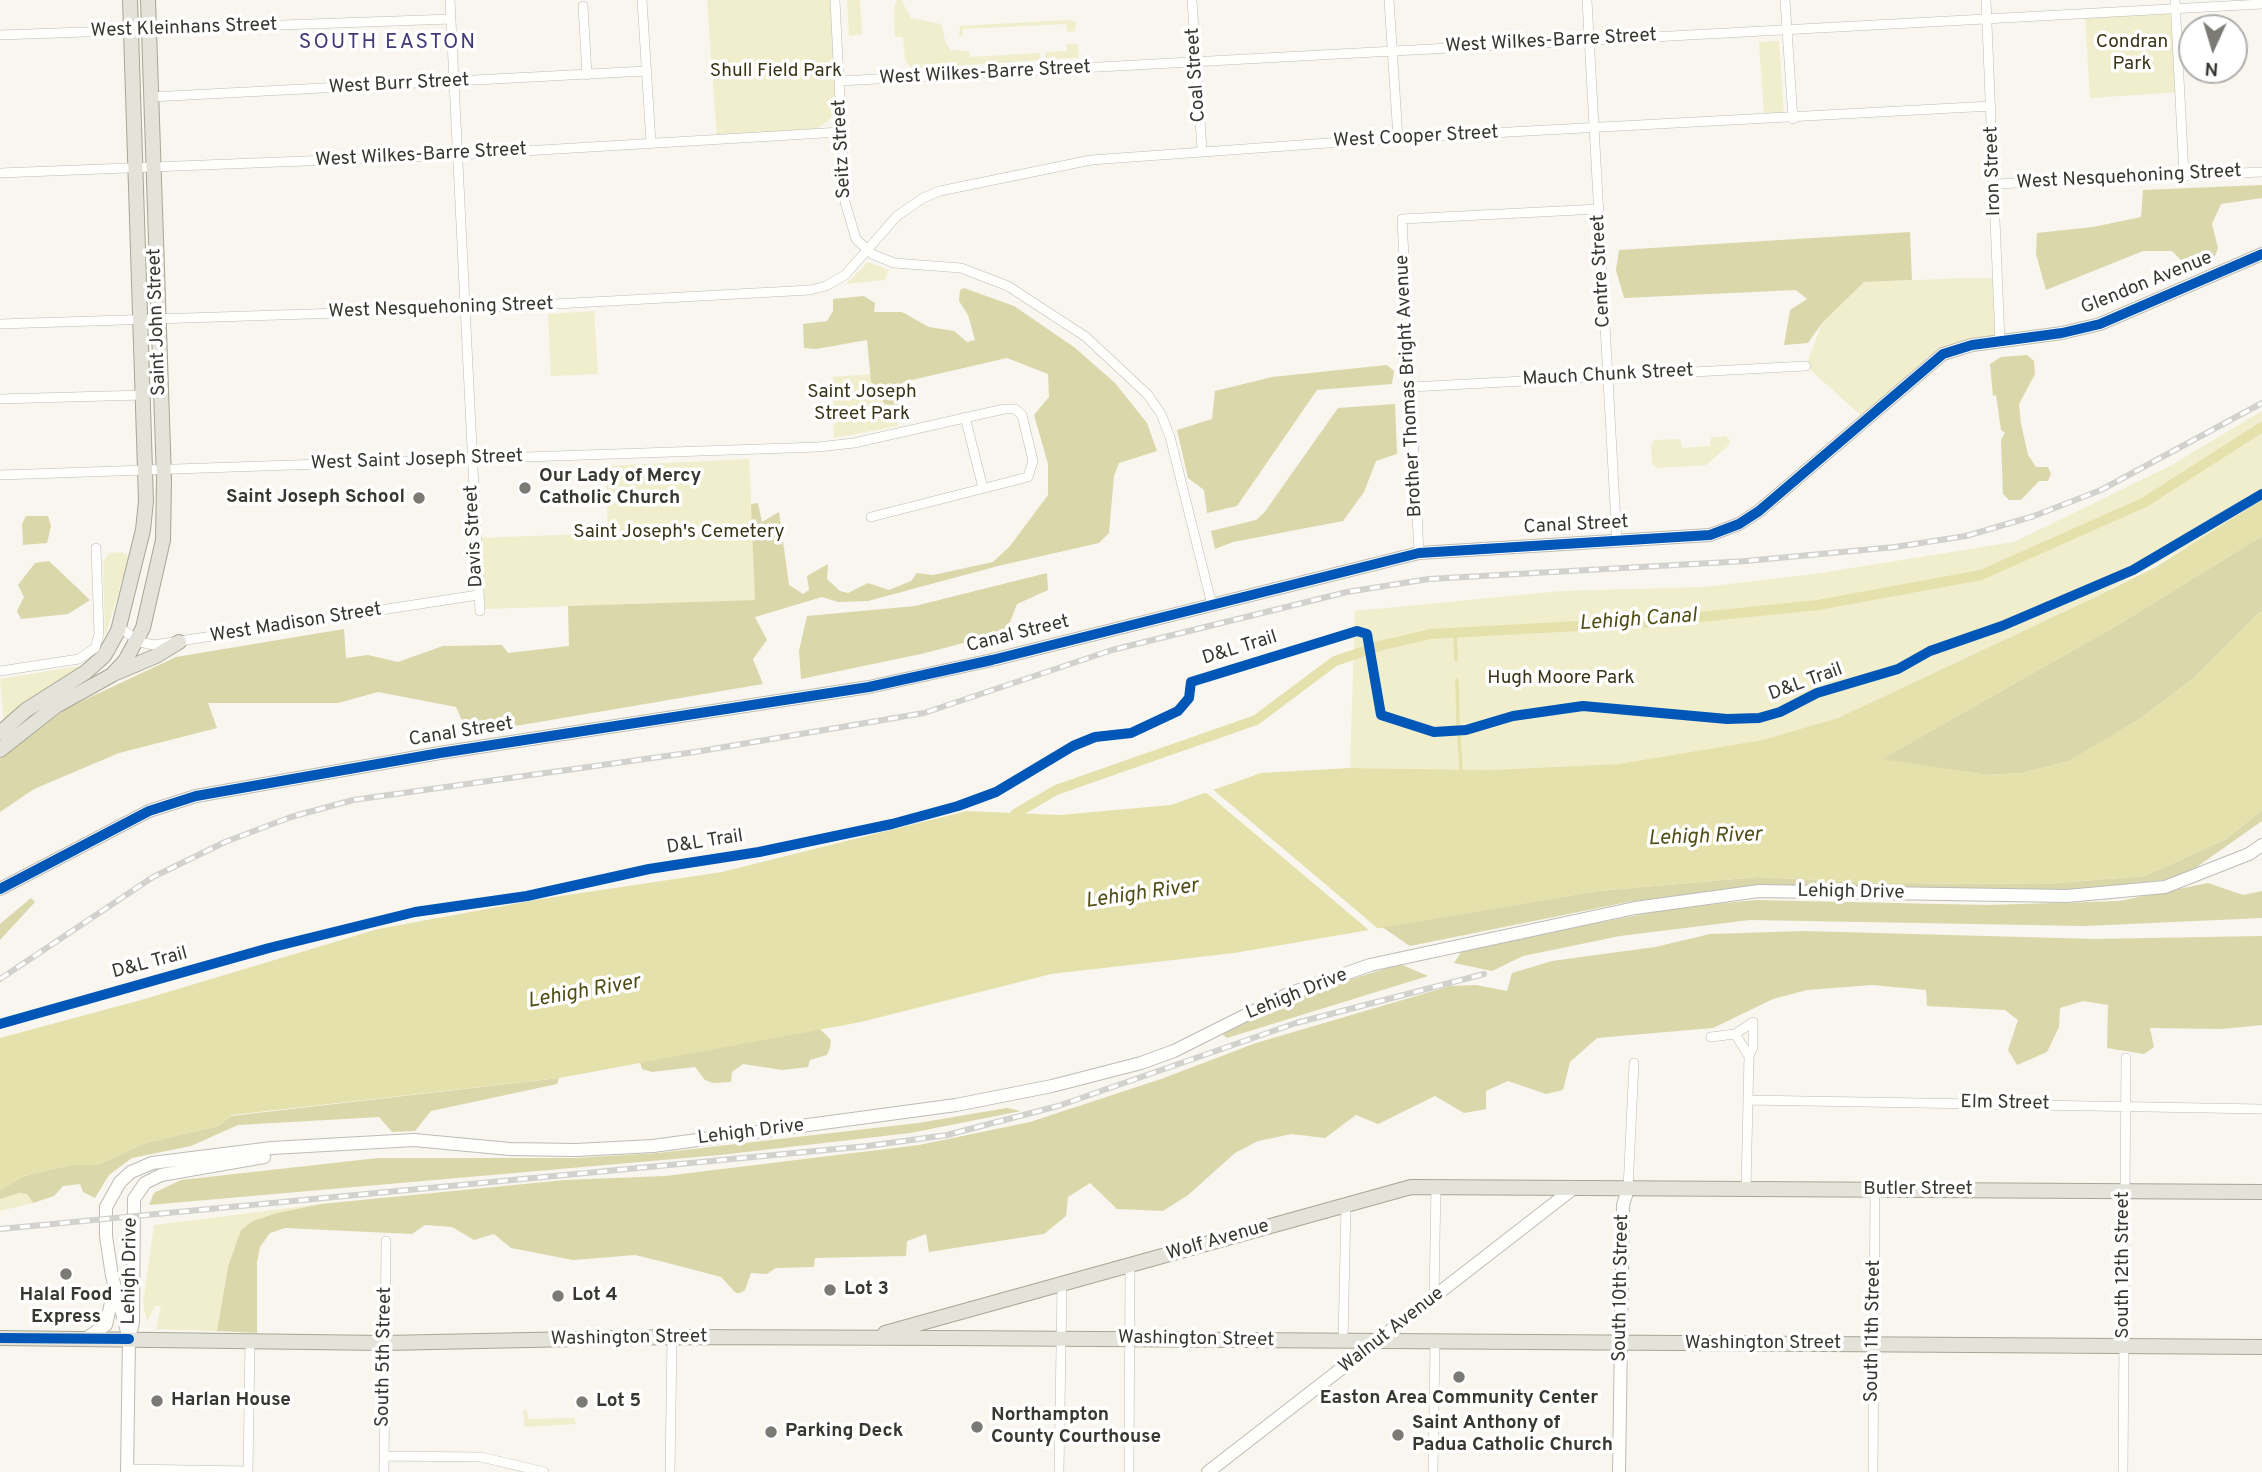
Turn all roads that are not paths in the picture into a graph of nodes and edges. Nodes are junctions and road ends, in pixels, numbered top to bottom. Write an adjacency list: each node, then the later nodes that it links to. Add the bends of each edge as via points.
1 (130, 0): 16 (main road, Saint John Street)
2 (148, 0): 17 (main road, Saint John Street)
3 (450, 0): 14 (street, Davis Street)
4 (642, 0): 23 (street)
5 (835, 0): 25 (street, Seitz Street)
6 (1192, 0): 22 (street, Coal Street)
7 (1389, 0): 21 (street)
8 (1587, 0): 20 (street, Centre Street)
9 (1785, 0): 18 (street)
10 (1986, 0): 15 (street, Iron Street)
11 (2262, 4): 12 (street, West Wilkes-Barre Street)
12 (2176, 5): 15 (street, West Wilkes-Barre Street); 40 (street)
13 (583, 6): 24 (street)
14 (451, 19): 17 (street, West Kleinhans Street); 26 (street, Davis Street)
15 (1987, 20): 18 (street, West Wilkes-Barre Street); 28 (street, Iron Street)
16 (131, 30): 17 (street, West Kleinhans Street); 19 (street, West Kleinhans Street); 37 (main road, Saint John Street)
17 (149, 30): 27 (main road, Saint John Street)
18 (1787, 30): 20 (street, West Wilkes-Barre Street); 29 (street)
19 (0, 35)
20 (1589, 40): 21 (street, West Wilkes-Barre Street); 30 (street, Centre Street)
21 (1392, 51): 22 (street, West Wilkes-Barre Street); 32 (street)
22 (1195, 61): 25 (street, West Wilkes-Barre Street); 34 (street, Coal Street)
23 (646, 71): 24 (street, West Burr Street); 33 (street)
24 (587, 75): 26 (street, West Burr Street)
25 (839, 81): 31 (street, Seitz Street)
26 (454, 83): 27 (street, West Burr Street); 35 (street, Davis Street)
27 (151, 97): 36 (main road, Saint John Street)
28 (1991, 106): 29 (street, West Cooper Street); 41 (street, Iron Street)
29 (1793, 119): 30 (street, West Cooper Street)
30 (1594, 128): 32 (street, West Cooper Street); 42 (street, Centre Street)
31 (841, 132): 33 (street, West Wilkes-Barre Street); 43 (street, Seitz Street, via 847,217)
32 (1398, 138): 34 (street, West Cooper Street)
33 (650, 143): 35 (street, West Wilkes-Barre Street)
34 (1202, 150): 43 (street, West Cooper Street, via 1091,160 940,191 901,212)
35 (457, 155): 36 (street, West Wilkes-Barre Street); 45 (street, Davis Street)
36 (153, 167): 37 (street, West Wilkes-Barre Street); 47 (main road, Saint John Street)
37 (135, 168): 39 (street, West Wilkes-Barre Street); 46 (main road, Saint John Street)
38 (2262, 172): 40 (street, West Nesquehoning Street)
39 (0, 173)
40 (2184, 175): 41 (street, West Nesquehoning Street)
41 (1995, 184): 49 (street, Iron Street)
42 (1598, 209): 51 (street, Centre Street); 52 (street, Brother Thomas Bright Avenue, via 1402,219)
43 (866, 251): 45 (street, West Nesquehoning Street, via 845,275 817,289); 66 (street, via 900,264 964,269 1008,286 1086,337 1148,395 1170,437)
44 (2262, 254): 49 (street, Glendon Avenue, via 2101,324)
45 (464, 309): 47 (street, West Nesquehoning Street); 56 (street, Davis Street)
46 (141, 319): 47 (street, West Nesquehoning Street); 48 (street, West Nesquehoning Street); 53 (main road, Saint John Street)
47 (158, 319): 58 (main road, Saint John Street)
48 (0, 324)
49 (2000, 341): 62 (street, Canal Street, via 1956,349 1928,364 1739,524 1701,537)
50 (1806, 366): 51 (street, Mauch Chunk Street)
51 (1608, 375): 52 (street, Mauch Chunk Street); 62 (street, Centre Street)
52 (1410, 387): 64 (street, Brother Thomas Bright Avenue)
53 (143, 395): 54 (street); 57 (main road, Saint John Street)
54 (0, 399)
55 (965, 417): 56 (street, West Saint Joseph Street, via 828,446); 60 (street); 60 (street, West Saint Joseph Street, via 1007,408 1019,411 1030,448 1032,471 1026,477)
56 (471, 459): 58 (street, West Saint Joseph Street); 65 (street, Davis Street)
57 (145, 470): 58 (street, West Saint Joseph Street); 59 (street, West Saint Joseph Street); 68 (main road, Saint John Street, via 144,530)
58 (164, 470): 69 (main road, Saint John Street, via 164,535)
59 (0, 475)
60 (983, 488): 61 (street)
61 (872, 517)
62 (1617, 542): 64 (street, Canal Street)
63 (96, 548): 71 (street, via 99,634 95,648 75,660)
64 (1419, 554): 66 (street, Canal Street)
65 (478, 595): 67 (street, Davis Street); 70 (street, West Madison Street)
66 (1212, 605): 76 (street, Canal Street, via 869,687 184,798 149,811)
67 (480, 611)
68 (119, 627): 69 (street); 73 (main road, Saint John Street, via 104,656 91,669 26,710)
69 (137, 640): 70 (street, West Madison Street, via 151,645); 72 (main road, Saint John Street)
70 (179, 642): 72 (main road)
71 (0, 671)
72 (112, 676): 74 (main road, via 56,706)
73 (0, 733)
74 (0, 751)
75 (2262, 845): 85 (street, Lehigh Drive, via 2165,887 2067,896 1759,891 1635,908 1370,965 1288,994 1140,1063 956,1105 653,1146 510,1149 414,1140)
76 (0, 889)
77 (1735, 1034): 78 (street); 79 (street); 79 (street, via 1753,1022)
78 (1711, 1037)
79 (1749, 1056): 82 (street)
80 (2126, 1058): 83 (street, South 12th Street)
81 (1634, 1063): 88 (street, South 10th Street)
82 (1748, 1100): 83 (street, Elm Street); 89 (street)
83 (2126, 1107): 84 (street, Elm Street); 91 (street, South 12th Street)
84 (2262, 1109)
85 (332, 1146): 96 (street, Lehigh Drive, via 164,1160 131,1172 115,1188 106,1207); 105 (street, Lehigh Drive, via 170,1172 145,1183 132,1205)
86 (1436, 1185): 87 (main road, Wolf Avenue); 93 (main road, Wolf Avenue); 98 (street)
87 (1574, 1188): 88 (main road, Butler Street); 98 (street, Walnut Avenue)
88 (1628, 1189): 89 (main road, Butler Street); 113 (street, South 10th Street, via 1623,1205)
89 (1746, 1189): 90 (main road, Butler Street)
90 (1875, 1190): 91 (main road, Butler Street); 114 (street, South 11th Street)
91 (2125, 1192): 92 (main road, Butler Street); 115 (street, South 12th Street)
92 (2262, 1192)
93 (1346, 1205): 95 (main road, Wolf Avenue); 109 (street)
94 (386, 1241): 112 (street, South 5th Street)
95 (1130, 1266): 97 (main road, Wolf Avenue); 107 (street)
96 (112, 1276): 104 (street, via 106,1325); 105 (street, Lehigh Drive)
97 (1062, 1285): 99 (main road, Wolf Avenue); 106 (street)
98 (1434, 1298): 110 (street, Walnut Avenue)
99 (953, 1315): 102 (main road, Wolf Avenue); 103 (main road)
100 (672, 1337): 102 (main road, Washington Street); 112 (main road, Washington Street); 121 (street)
101 (0, 1338): 104 (main road, Washington Street)
102 (867, 1338): 103 (main road, Washington Street)
103 (950, 1338): 106 (main road, Washington Street)
104 (85, 1339): 105 (main road, Washington Street)
105 (130, 1339): 108 (main road, Washington Street); 118 (street)
106 (1061, 1339): 107 (main road, Washington Street); 122 (street)
107 (1129, 1339): 109 (main road, Washington Street); 123 (street)
108 (250, 1341): 112 (main road, Washington Street); 118 (street, via 248,1471)
109 (1343, 1341): 110 (main road, Washington Street)
110 (1379, 1342): 111 (main road, Washington Street); 124 (street, Walnut Avenue)
111 (1435, 1342): 113 (main road, Washington Street); 125 (street)
112 (385, 1343): 117 (street, South 5th Street)
113 (1620, 1343): 114 (main road, Washington Street); 126 (street, South 10th Street)
114 (1874, 1345): 115 (main road, Washington Street); 127 (street, South 11th Street)
115 (2124, 1347): 116 (main road, Washington Street); 128 (street, South 12th Street)
116 (2262, 1347)
117 (384, 1455): 119 (street, via 474,1457); 120 (street, South 5th Street)
118 (127, 1471)
119 (540, 1471)
120 (384, 1472)
121 (670, 1472)
122 (1059, 1472)
123 (1129, 1472)
124 (1208, 1472)
125 (1433, 1472)
126 (1619, 1472)
127 (1873, 1472)
128 (2123, 1472)

